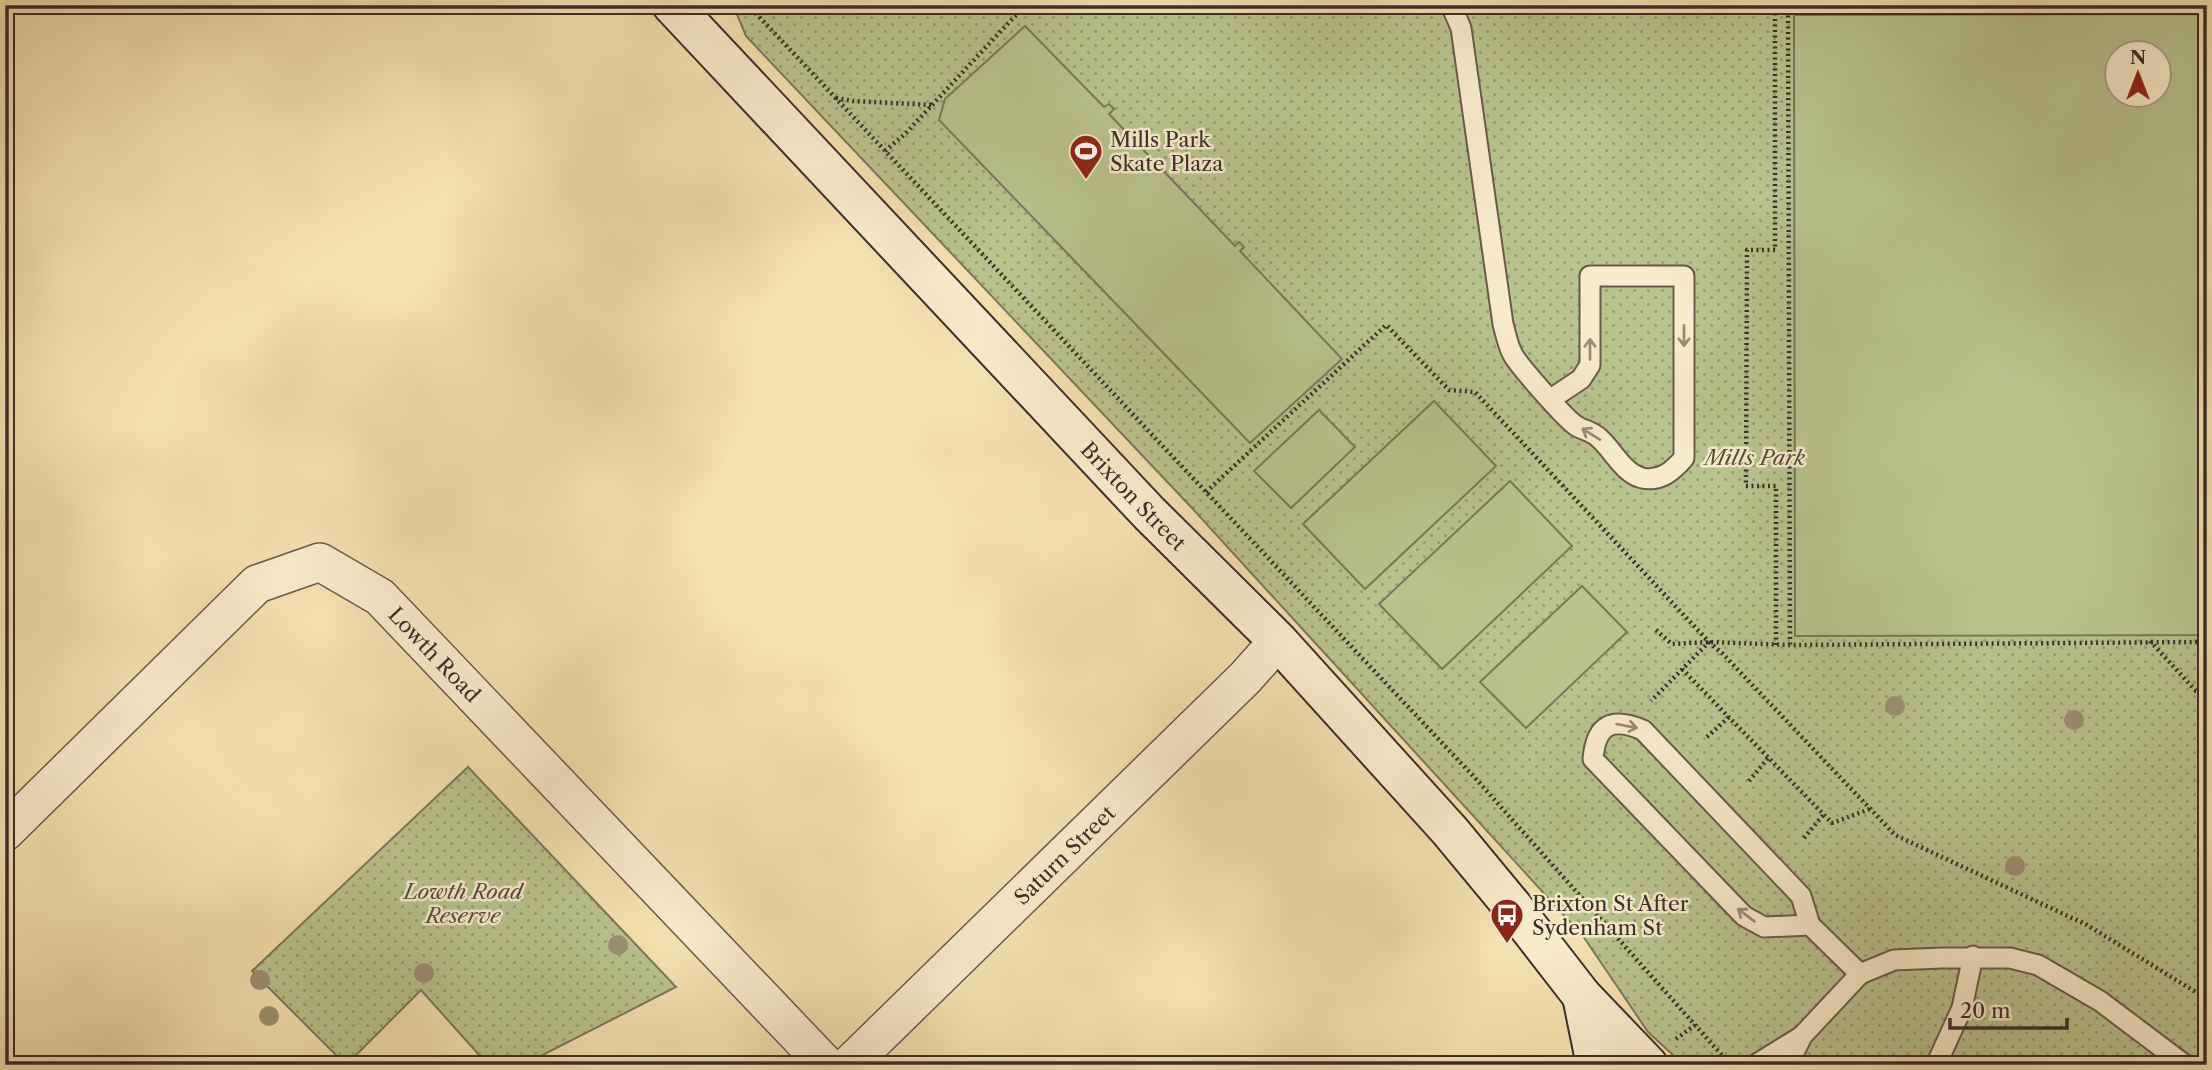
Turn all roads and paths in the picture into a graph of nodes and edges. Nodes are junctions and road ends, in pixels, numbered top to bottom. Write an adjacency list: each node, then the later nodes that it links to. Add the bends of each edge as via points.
1 (672, 5): 13 (main road, Brixton Street, via 1149,513)
2 (748, 5): 7 (path)
3 (1030, 5): 8 (path)
4 (1451, 5): 10 (lane, via 1461,28 1468,67 1503,324 1514,357)
5 (2207, 9): 6 (path)
6 (1788, 10): 17 (path, via 1775,10 1775,250 1747,250 1746,486 1776,486); 18 (path)
7 (836, 98): 8 (path); 9 (path)
8 (933, 104): 9 (path)
9 (885, 151): 11 (path)
10 (1551, 399): 10 (lane, one-way to 10, via 1581,379 1590,365 1590,276 1684,276 1684,458 1675,468 1661,478 1630,472 1598,437 1575,425)
11 (1206, 492): 15 (path, via 1386,325 1449,390 1475,392); 35 (path, via 1476,779)
12 (1656, 630): 15 (path, via 1672,644)
13 (1278, 641): 33 (main road, Brixton Street, via 1450,831); 40 (street, Saturn Street)
14 (2150, 641): 16 (path); 18 (path); 20 (path, via 2196,691)
15 (1709, 642): 17 (path); 19 (path); 26 (path)
16 (2207, 642)
17 (1776, 645): 18 (path)
18 (1790, 645)
19 (1682, 669): 21 (path); 22 (path)
20 (2207, 691)
21 (1643, 709)
22 (1729, 717): 23 (path); 24 (path)
23 (1707, 737)
24 (1769, 757): 25 (path); 27 (path)
25 (1749, 781)
26 (1870, 809): 27 (path, via 1832,823); 34 (path, via 1895,835 2087,925)
27 (1824, 814): 29 (path)
28 (5, 832): 39 (street, Lowth Road, via 257,584 320,562 380,597)
29 (1804, 838)
30 (1810, 925): 30 (lane, one-way to 30, via 1764,927 1744,916 1594,759 1601,732 1609,724 1620,723 1643,730 1801,895); 32 (lane)
31 (1973, 956): 32 (lane, via 1894,960); 44 (lane, via 1962,1008); 45 (lane, via 2038,965 2100,1001)
32 (1860, 974): 36 (lane)
33 (1582, 996): 37 (main road, Brixton Street); 41 (main road, Brixton Street)
34 (2207, 999)
35 (1695, 1024): 37 (path); 38 (path)
36 (1802, 1035): 42 (lane); 43 (lane)
37 (1659, 1054)
38 (1727, 1062)
39 (826, 1065)
40 (849, 1065)
41 (1596, 1065)
42 (1755, 1065)
43 (1788, 1065)
44 (1936, 1065)
45 (2185, 1065)

